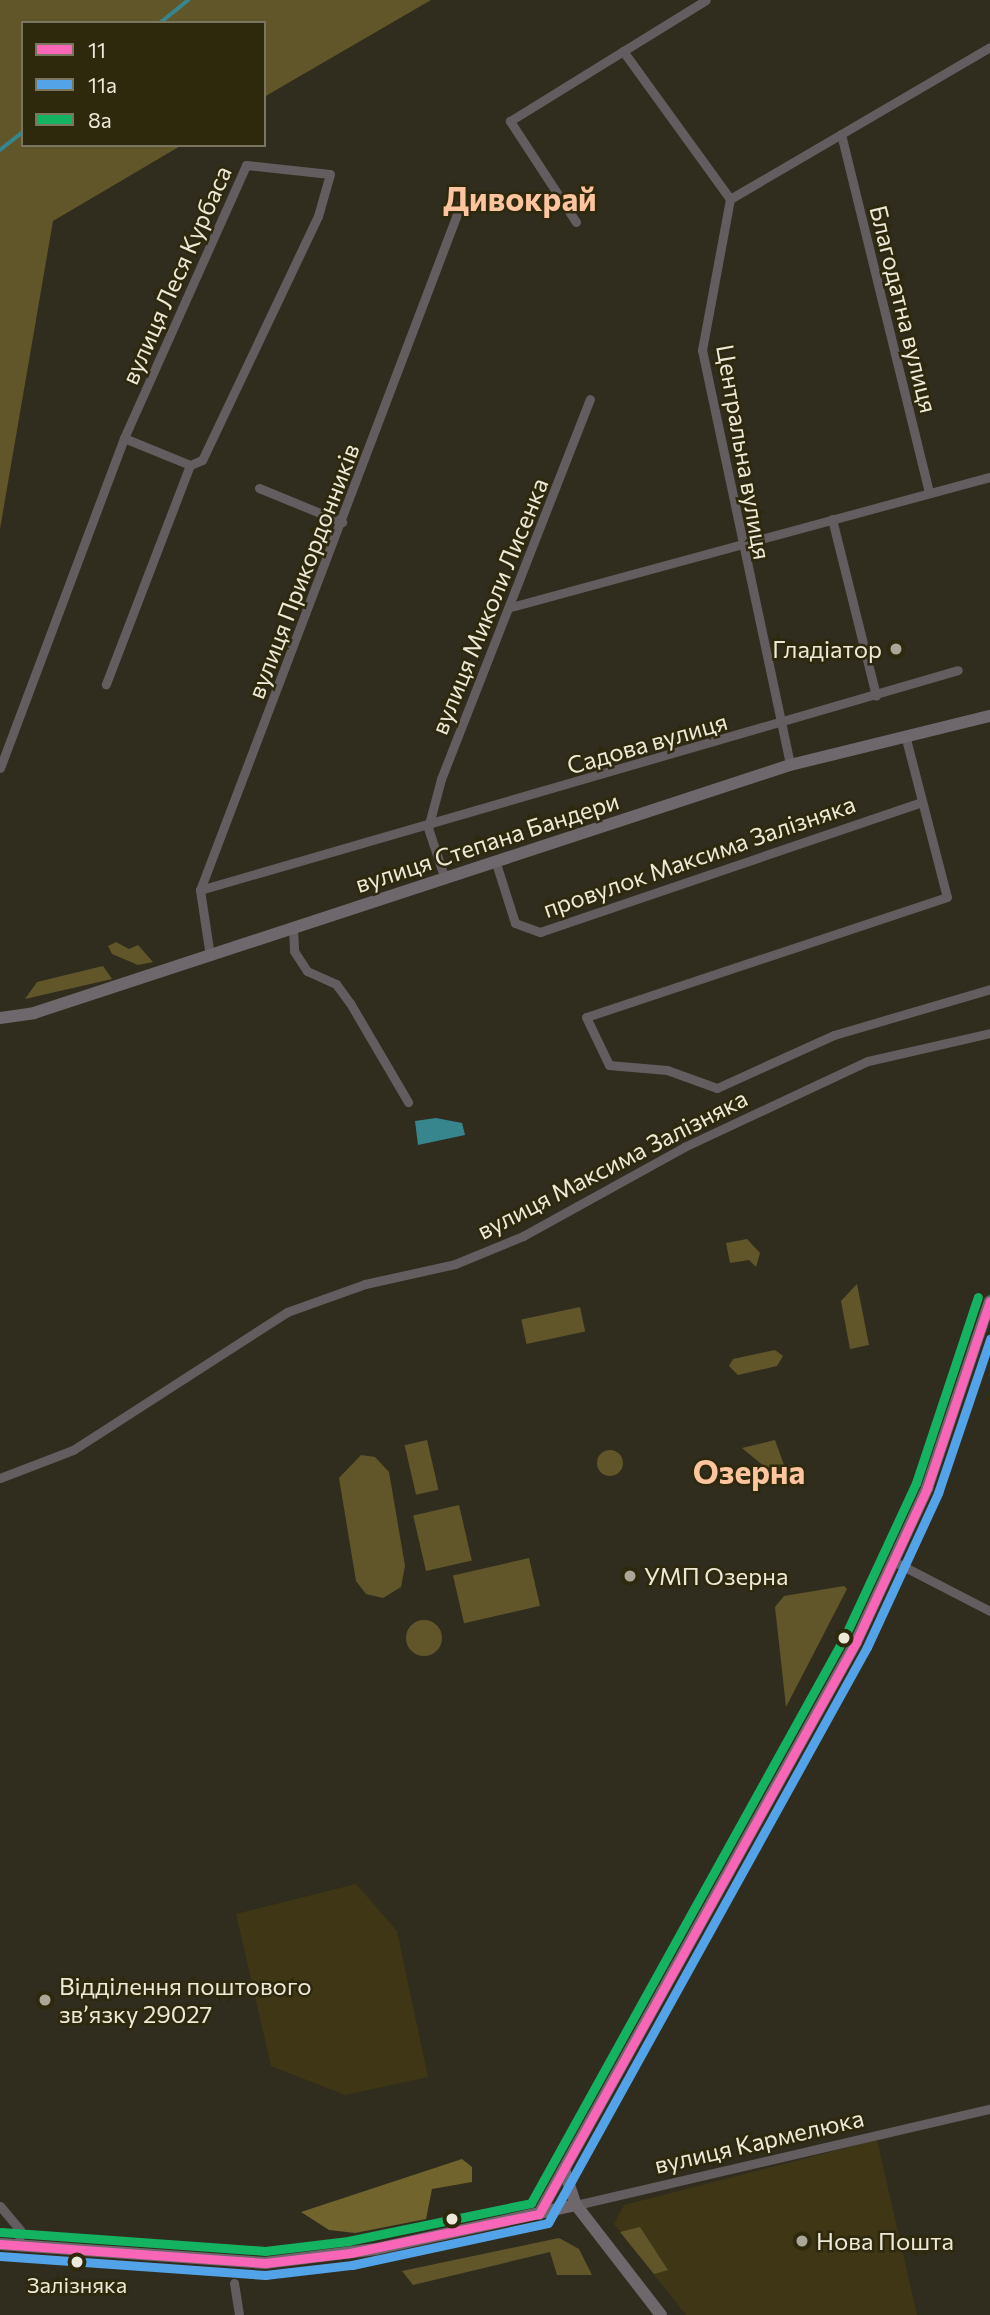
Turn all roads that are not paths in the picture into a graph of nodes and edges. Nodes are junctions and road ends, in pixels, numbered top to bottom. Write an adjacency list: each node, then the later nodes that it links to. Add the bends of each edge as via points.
1 (706, 0): 3 (street)
2 (990, 47): 4 (street)
3 (624, 51): 5 (street); 7 (street, via 510,121)
4 (841, 134): 5 (street); 13 (street, Благодатна вулиця)
5 (730, 199): 16 (street, Центральна вулиця, via 702,350)
6 (462, 201): 15 (street, вулиця Прикордонників)
7 (576, 222)
8 (590, 400): 17 (street, вулиця Миколи Лисенка)
9 (124, 438): 10 (street); 10 (street, вулиця Леся Курбаса, via 246,164 330,174 318,216 208,448); 25 (street, вулиця Леся Курбаса)
10 (190, 465): 19 (street, вулиця Леся Курбаса)
11 (990, 477): 13 (street)
12 (259, 488): 15 (street)
13 (929, 492): 14 (street)
14 (832, 519): 16 (street); 20 (street)
15 (342, 522): 30 (street, вулиця Прикордонників)
16 (743, 542): 17 (street); 22 (street, Центральна вулиця)
17 (510, 607): 27 (street, вулиця Миколи Лисенка)
18 (958, 670): 20 (street, Садова вулиця)
19 (106, 684)
20 (876, 696): 22 (street, Садова вулиця)
21 (990, 716): 23 (main road, вулиця Степана Бандери)
22 (781, 724): 24 (street, Центральна вулиця); 27 (street, Садова вулиця)
23 (905, 735): 24 (main road, вулиця Степана Бандери); 26 (street)
24 (790, 765): 28 (main road, вулиця Степана Бандери)
25 (0, 768)
26 (921, 802): 28 (street, провулок Максима Залізняка, via 815,833 540,932 514,922); 33 (street, вулиця Максима Залізняка, via 947,897 586,1017 609,1065 667,1070 717,1088 834,1035)
27 (428, 828): 29 (street); 30 (street, Садова вулиця)
28 (495, 860): 29 (main road, вулиця Степана Бандери)
29 (444, 876): 31 (main road, вулиця Степана Бандери)
30 (200, 890): 32 (street, вулиця Прикордонників)
31 (293, 929): 32 (main road, вулиця Степана Бандери); 36 (street, via 294,951 307,971 336,984)
32 (210, 956): 34 (main road, вулиця Степана Бандери)
33 (990, 989)
34 (0, 1018)
35 (990, 1033): 38 (street, вулиця Максима Залізняка, via 869,1062 684,1147 523,1236 455,1264 365,1284 287,1312 73,1450)
36 (408, 1102)
37 (990, 1301): 39 (main road, via 962,1393)
38 (0, 1478)
39 (895, 1562): 40 (street); 42 (main road)
40 (990, 1611)
41 (990, 2109): 43 (street, вулиця Кармелюка)
42 (564, 2169): 43 (main road); 45 (main road)
43 (576, 2205): 45 (main road, вулиця Кармелюка); 50 (main road)
44 (0, 2206): 47 (street, via 20,2230)
45 (539, 2214): 47 (main road, вулиця Кармелюка, via 363,2251 265,2263)
46 (0, 2244): 47 (main road, вулиця Кармелюка)
47 (19, 2246)
48 (234, 2283): 49 (street)
49 (239, 2315)
50 (661, 2315)

